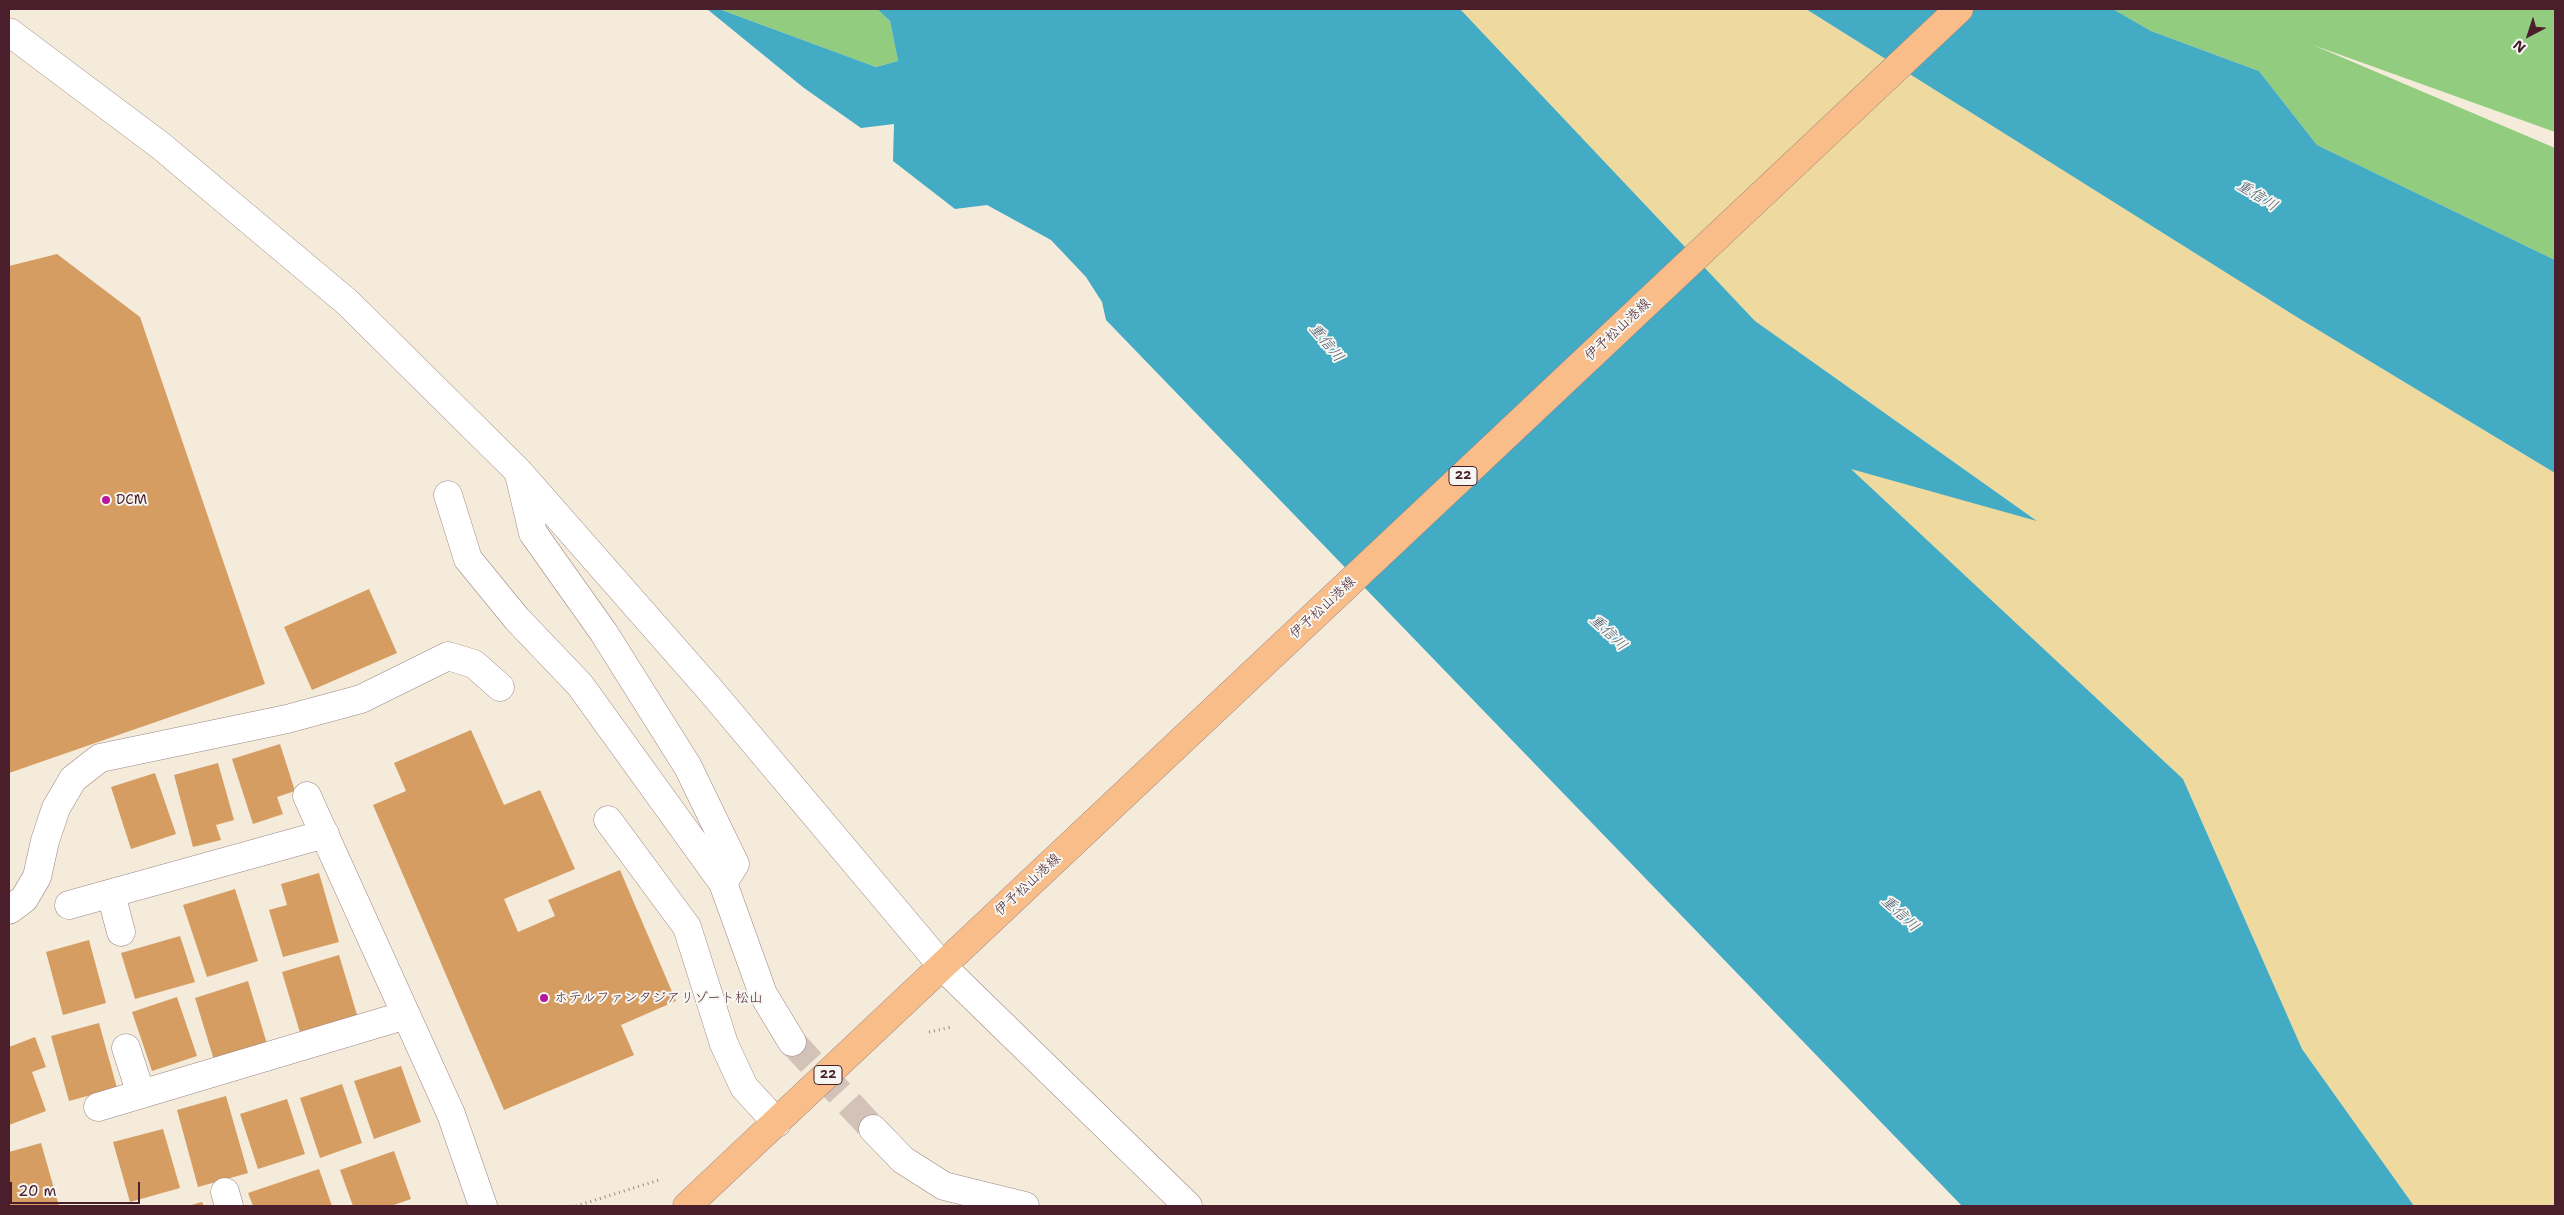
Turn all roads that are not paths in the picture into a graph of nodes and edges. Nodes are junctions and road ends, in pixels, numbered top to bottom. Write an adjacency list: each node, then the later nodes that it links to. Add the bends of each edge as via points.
1 (1959, 9): 14 (main road, 伊予松山港線 / 22)
2 (9, 32): 3 (street, via 161,146 347,302)
3 (518, 471): 9 (street, via 533,533 604,633 688,767 735,864); 14 (street, via 712,692)
4 (448, 496): 9 (street, via 468,559 517,619 580,685)
5 (500, 688): 12 (street, via 474,664 448,656 361,699 287,719 100,758 73,779 56,808 37,877 24,899)
6 (308, 796): 8 (street)
7 (608, 820): 20 (street, via 687,927 728,1052 744,1087)
8 (324, 834): 10 (street); 15 (street)
9 (723, 883): 16 (street, via 763,994)
10 (111, 894): 11 (street); 13 (street)
11 (69, 906)
12 (9, 910)
13 (122, 932)
14 (943, 967): 20 (main road, 伊予松山港線 / 22); 25 (street)
15 (406, 1015): 18 (street); 22 (street, via 451,1114)
16 (792, 1042)
17 (126, 1048): 18 (street)
18 (141, 1094): 19 (street)
19 (98, 1107)
20 (777, 1123): 23 (main road, 伊予松山港線 / 22)
21 (873, 1129): 24 (street, via 903,1160 944,1186)
22 (483, 1206)
23 (687, 1206)
24 (1025, 1206)
25 (1188, 1206)

